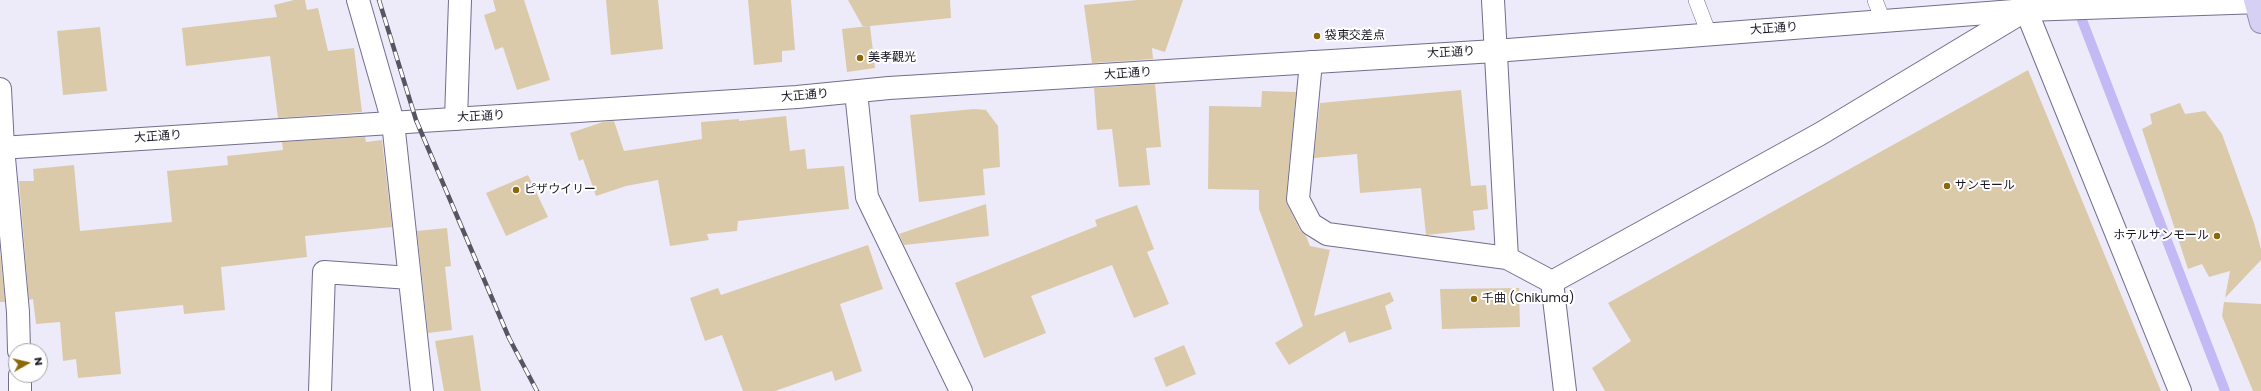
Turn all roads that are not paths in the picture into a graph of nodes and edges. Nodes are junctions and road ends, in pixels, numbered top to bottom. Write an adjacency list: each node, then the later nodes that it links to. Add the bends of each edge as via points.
1 (358, 0): 15 (street)
2 (460, 0): 14 (street)
3 (1493, 0): 10 (street)
4 (1696, 0): 9 (lane)
5 (1875, 0): 8 (lane)
6 (2258, 6): 7 (street, 大正通り)
7 (2026, 10): 8 (street, 大正通り); 19 (street, via 1820,134); 26 (street)
8 (1883, 20): 9 (street, 大正通り)
9 (1709, 34): 10 (street, 大正通り)
10 (1495, 51): 11 (street, 大正通り); 17 (street)
11 (1311, 62): 13 (street, 大正通り); 17 (street, via 1298,199 1311,224 1327,234)
12 (0, 89): 16 (street)
13 (856, 92): 14 (street, 大正通り); 24 (street, via 867,197)
14 (456, 119): 15 (street, 大正通り)
15 (393, 122): 16 (street, 大正通り); 18 (street)
16 (1, 147): 20 (street)
17 (1507, 258): 19 (street)
18 (410, 278): 22 (street, via 324,272); 23 (street)
19 (1552, 282): 25 (street)
20 (9, 314): 21 (street)
21 (17, 343)
22 (320, 391)
23 (422, 391)
24 (961, 391)
25 (1565, 391)
26 (2180, 391)

